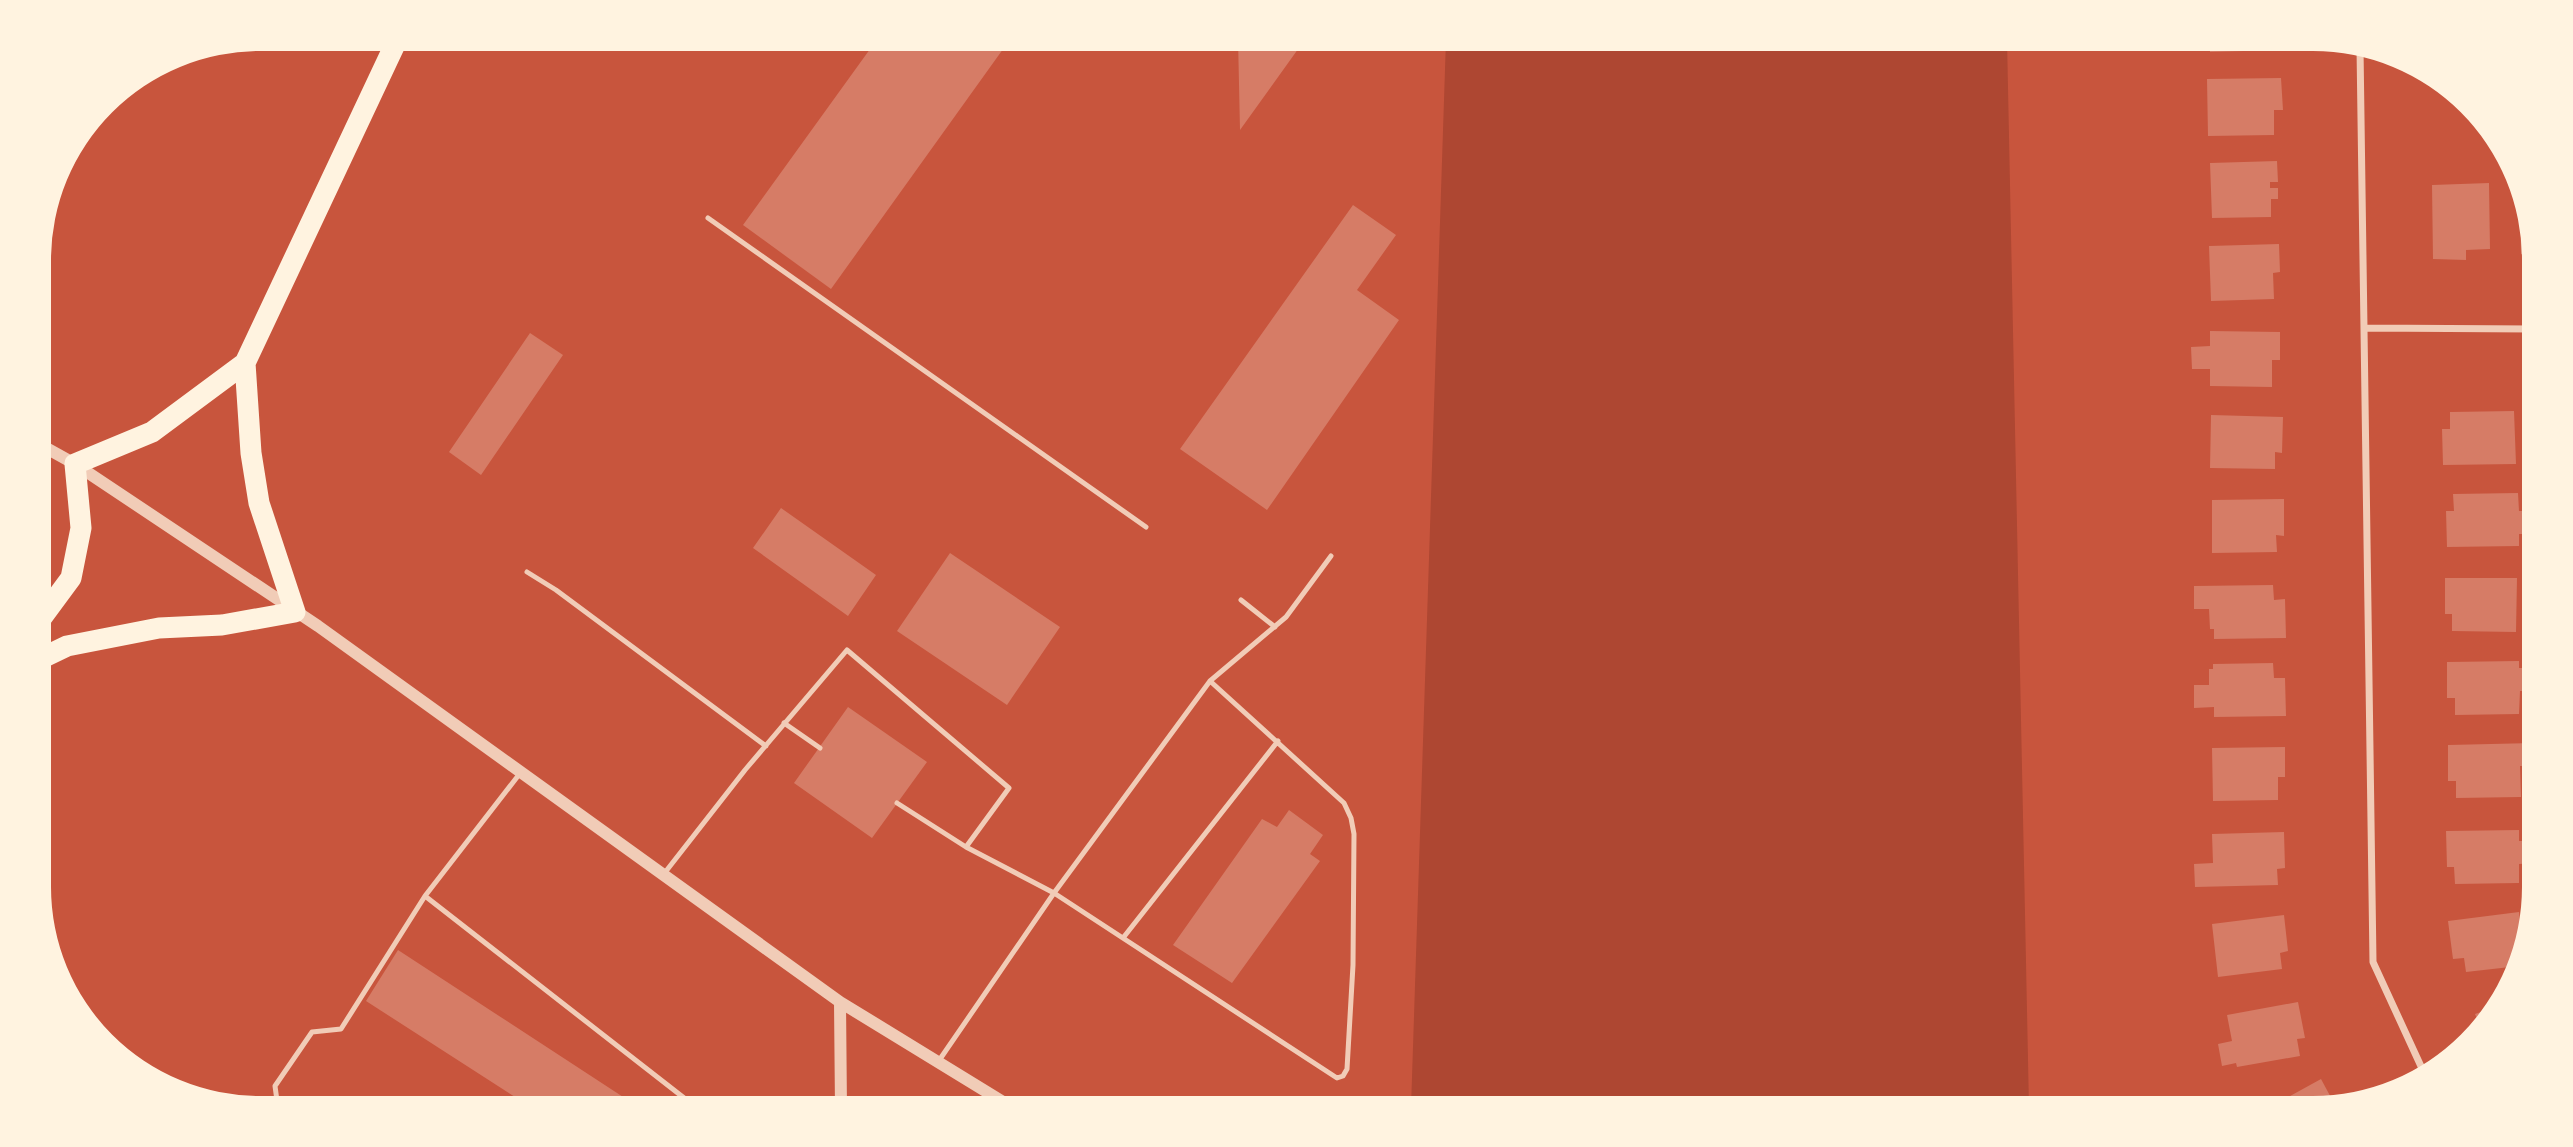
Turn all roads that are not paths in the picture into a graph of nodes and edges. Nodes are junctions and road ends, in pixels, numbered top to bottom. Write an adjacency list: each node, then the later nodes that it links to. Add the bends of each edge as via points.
1 (392, 51): 6 (highway)
2 (2360, 56): 4 (street)
3 (708, 218): 9 (lane)
4 (2364, 328): 5 (street); 31 (street, via 2374,962)
5 (2522, 329)
6 (245, 363): 8 (highway, via 152,432); 14 (highway, via 259,503)
7 (51, 451): 8 (street)
8 (75, 464): 13 (highway, via 81,528 71,578); 14 (street)
9 (1146, 527)
10 (1331, 556): 15 (lane)
11 (527, 572): 20 (lane)
12 (1241, 600): 15 (lane)
13 (51, 605)
14 (295, 612): 16 (highway, via 222,625 159,628 67,646); 22 (street)
15 (1275, 627): 17 (lane)
16 (51, 654)
17 (1210, 681): 19 (lane); 26 (lane)
18 (785, 723): 20 (lane); 21 (lane); 24 (lane, via 847,650 1009,788)
19 (1278, 741): 28 (lane); 28 (lane, via 1344,803 1353,826 1353,965 1343,1076 1337,1078)
20 (766, 746): 25 (lane)
21 (820, 748)
22 (521, 772): 25 (street); 27 (lane)
23 (897, 803): 24 (lane)
24 (966, 847): 26 (lane)
25 (663, 875): 29 (street)
26 (1054, 893): 28 (lane); 30 (lane)
27 (425, 896): 32 (lane, via 341,1029 312,1032 275,1086); 33 (lane)
28 (1124, 938)
29 (840, 1002): 30 (street); 34 (street)
30 (938, 1062): 35 (street)
31 (2421, 1066)
32 (276, 1096)
33 (681, 1096)
34 (841, 1096)
35 (993, 1096)

